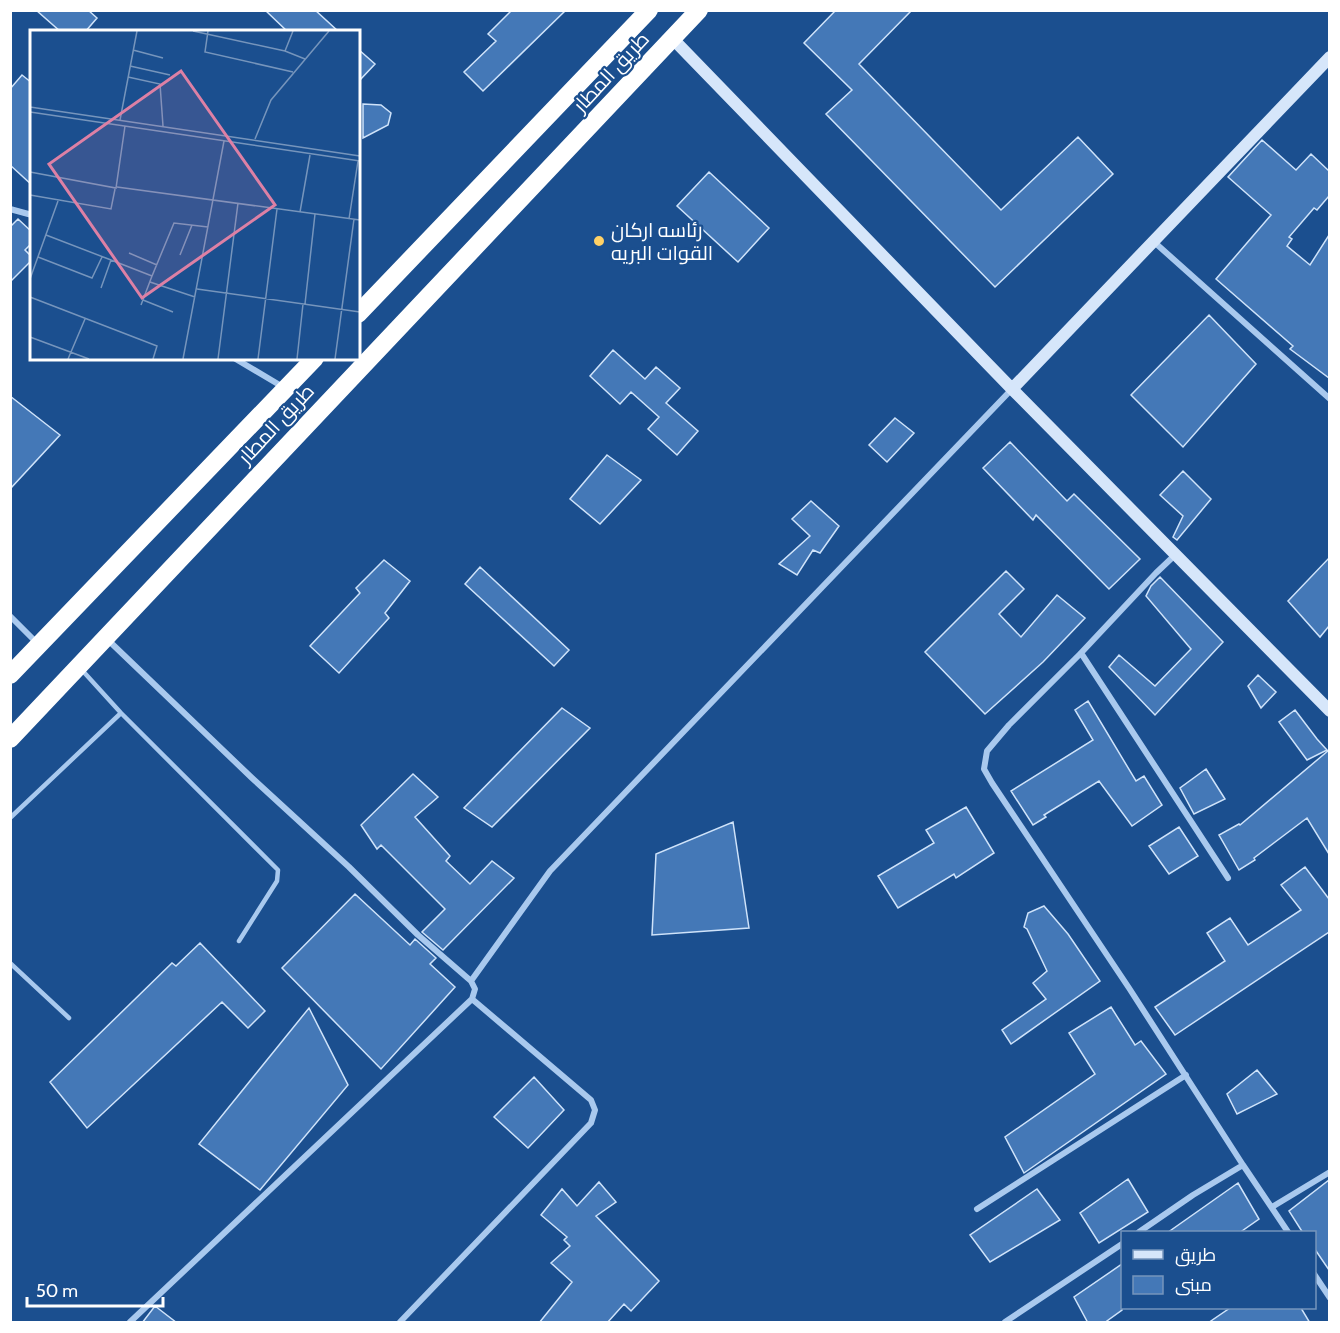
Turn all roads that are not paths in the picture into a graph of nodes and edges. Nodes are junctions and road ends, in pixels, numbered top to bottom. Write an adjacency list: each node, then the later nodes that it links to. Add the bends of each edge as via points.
1 (650, 10): 8 (highway, طريق المطار)
2 (699, 10): 3 (highway, طريق المطار)
3 (673, 39): 12 (street); 16 (highway, طريق المطار)
4 (1329, 57): 7 (street)
5 (10, 209): 6 (street)
6 (30, 214)
7 (1153, 240): 12 (street); 13 (street)
8 (360, 312)
9 (237, 360): 11 (street)
10 (313, 360): 11 (highway, طريق المطار)
11 (286, 388): 17 (highway, طريق المطار)
12 (1012, 389): 14 (street); 28 (street, via 550,871)
13 (1329, 399)
14 (1176, 554): 18 (street); 21 (street)
15 (10, 616): 17 (street)
16 (105, 638): 19 (highway, طريق المطار); 28 (street)
17 (39, 645): 20 (highway, طريق المطار)
18 (1080, 653): 25 (street); 31 (street, via 987,751 984,769)
19 (79, 667): 22 (lane); 23 (highway, طريق المطار)
20 (10, 675)
21 (1329, 711)
22 (121, 713): 24 (lane); 26 (lane, via 278,870 277,881)
23 (10, 739)
24 (10, 818)
25 (1228, 878)
26 (239, 940)
27 (10, 963): 30 (lane)
28 (471, 981): 29 (street, via 475,989)
29 (472, 999): 41 (street); 42 (street, via 591,1100 595,1110 591,1123)
30 (69, 1018)
31 (1186, 1075): 32 (street); 35 (street)
32 (1243, 1166): 34 (street); 36 (street)
33 (1329, 1172): 34 (street)
34 (1272, 1207): 37 (street)
35 (977, 1209)
36 (1142, 1231)
37 (1287, 1231)
38 (1121, 1245): 43 (street)
39 (1316, 1277): 40 (street)
40 (1329, 1298)
41 (130, 1323)
42 (400, 1323)
43 (1005, 1323)

